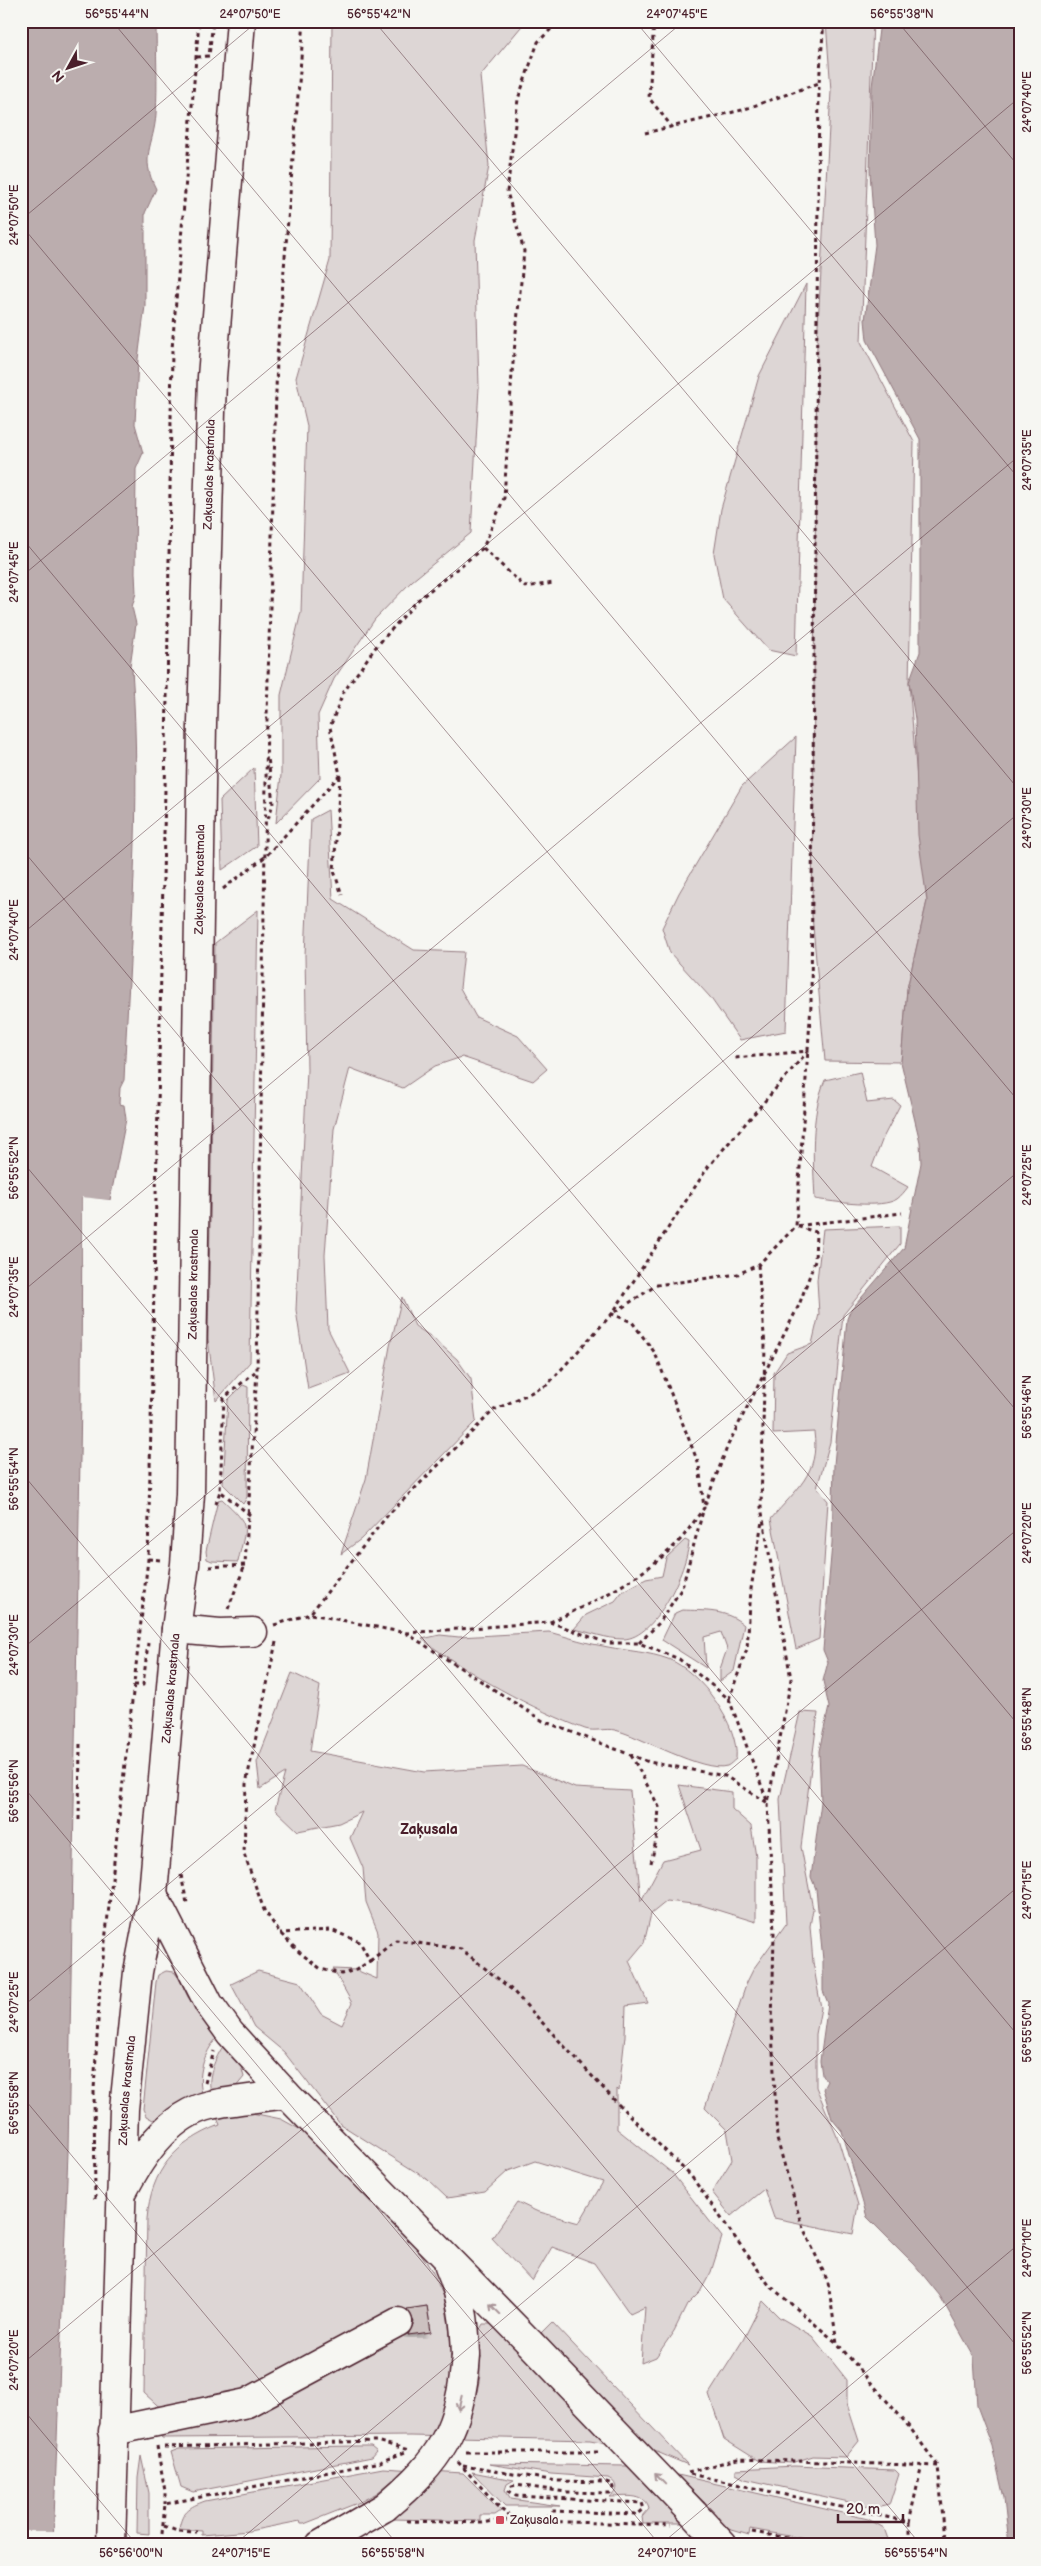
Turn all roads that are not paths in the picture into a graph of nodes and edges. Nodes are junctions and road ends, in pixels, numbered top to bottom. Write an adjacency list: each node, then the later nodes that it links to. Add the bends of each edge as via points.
1 (242, 21): 2 (main road, Zaķusalas krastmala, via 212,377 198,907 190,1484 185,1564)
2 (176, 1629): 3 (main road, via 220,1633); 4 (main road, Zaķusalas krastmala)
3 (270, 1632)
4 (153, 1894): 5 (main road, via 209,2004 230,2033); 6 (main road, Zaķusalas krastmala, via 138,1972 125,2099)
5 (286, 2094): 6 (main road, via 208,2105 190,2114 164,2133 139,2160); 7 (main road)
6 (121, 2195): 9 (main road, Zaķusalas krastmala)
7 (445, 2259): 11 (main road, one-way to 11, bridge, via 458,2289 465,2318 466,2355 459,2410 443,2445 396,2514); 12 (main road, one-way to 7, bridge, via 686,2520 530,2343)
8 (398, 2322): 9 (main road, via 246,2403)
9 (113, 2430): 10 (main road, Zaķusalas krastmala)
10 (111, 2545)
11 (320, 2545)
12 (723, 2545)

